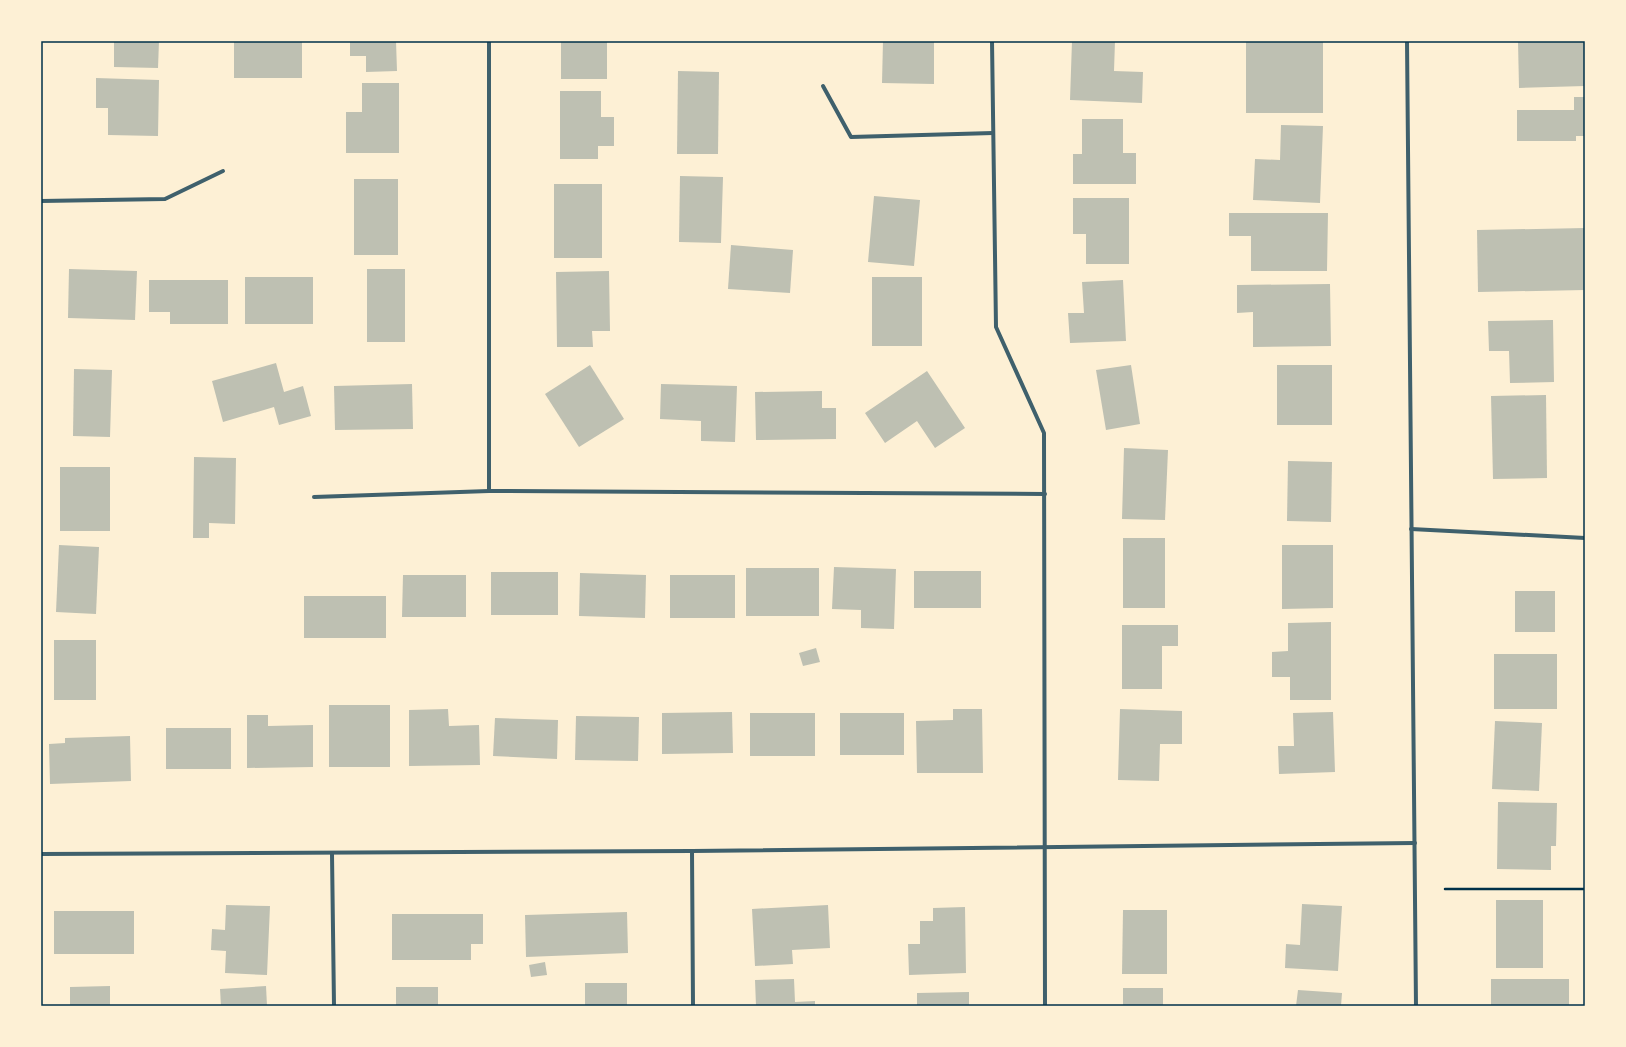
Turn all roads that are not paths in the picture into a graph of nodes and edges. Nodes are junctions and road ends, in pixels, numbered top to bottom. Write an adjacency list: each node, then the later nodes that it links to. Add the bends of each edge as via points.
1 (489, 41): 8 (street)
2 (992, 41): 5 (street)
3 (1407, 41): 11 (street)
4 (823, 86): 5 (street, via 851,137)
5 (993, 133): 9 (street, via 996,327 1044,433)
6 (223, 171): 7 (street, via 165,199)
7 (41, 201)
8 (489, 491): 9 (street); 10 (street)
9 (1045, 494): 14 (street)
10 (314, 497)
11 (1411, 529): 12 (street); 13 (street)
12 (1585, 538)
13 (1415, 843): 14 (street); 21 (street)
14 (1043, 847): 15 (street); 20 (street)
15 (692, 851): 17 (street); 19 (street)
16 (41, 854): 17 (street)
17 (332, 854): 18 (street)
18 (334, 1006)
19 (693, 1006)
20 (1045, 1006)
21 (1416, 1006)

